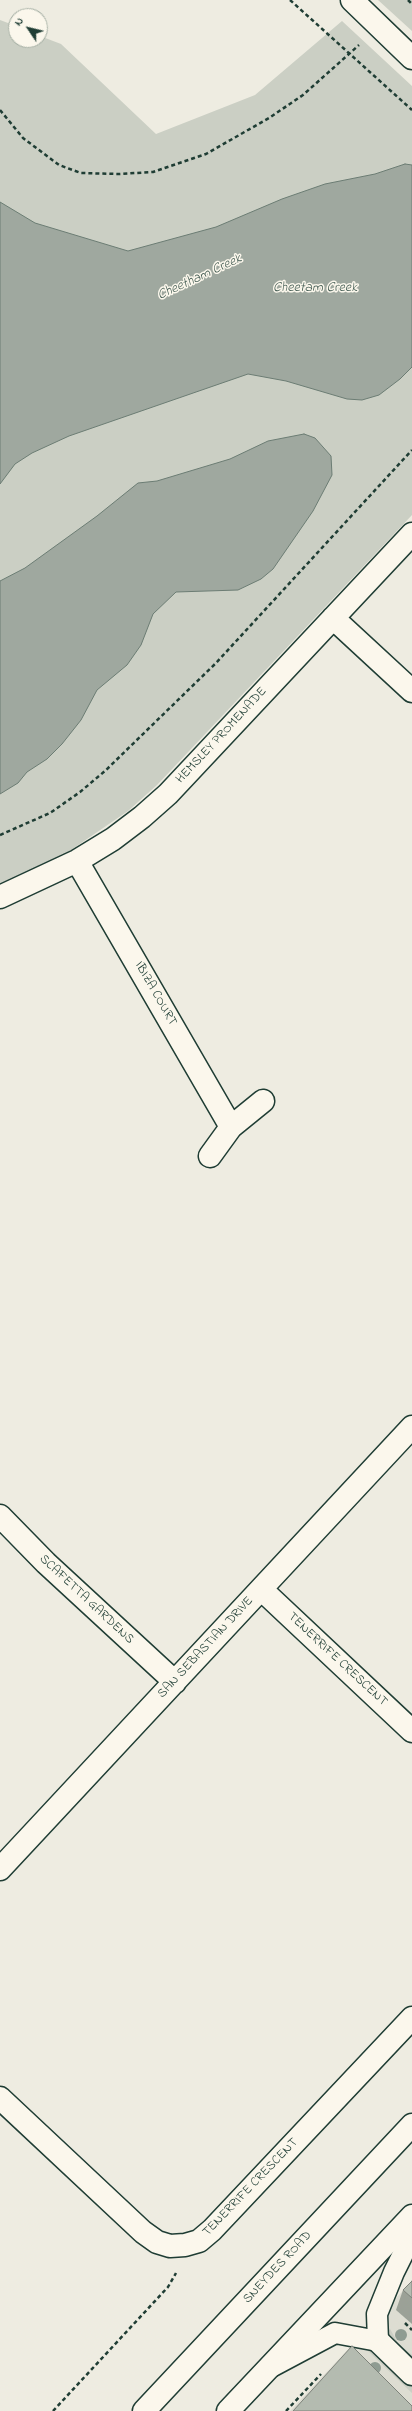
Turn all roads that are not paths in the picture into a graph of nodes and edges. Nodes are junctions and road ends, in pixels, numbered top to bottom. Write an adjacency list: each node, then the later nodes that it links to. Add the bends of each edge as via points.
1 (352, 0): 2 (street)
2 (412, 58)
3 (412, 534): 4 (street, HEMSLEY PROMENADE)
4 (333, 618): 5 (street); 6 (street, HEMSLEY PROMENADE, via 168,794 119,835)
5 (412, 692)
6 (77, 861): 7 (street, HEMSLEY PROMENADE); 9 (street, IBIZA COURT)
7 (0, 897)
8 (263, 1101): 9 (street)
9 (231, 1127): 10 (street)
10 (210, 1156)
11 (412, 1427): 13 (street, SAN SEBASTIAN DRIVE)
12 (0, 1516): 14 (street, SCAFETTA GARDENS, via 56,1573)
13 (261, 1589): 14 (street, SAN SEBASTIAN DRIVE); 15 (street, TENERRIFE CRESCENT)
14 (175, 1682): 16 (street, SAN SEBASTIAN DRIVE)
15 (412, 1731)
16 (0, 1869)
17 (412, 2018): 18 (street, TENERRIFE CRESCENT, via 212,2230 199,2241 185,2245 170,2246 157,2242 143,2232)
18 (0, 2098)
19 (412, 2124): 25 (street, SNEYDES ROAD)
20 (412, 2216): 23 (street)
21 (412, 2236): 22 (lane, via 377,2314)
22 (378, 2341): 23 (lane, via 335,2333); 24 (street)
23 (266, 2370): 26 (street)
24 (412, 2374)
25 (144, 2411)
26 (228, 2411)

